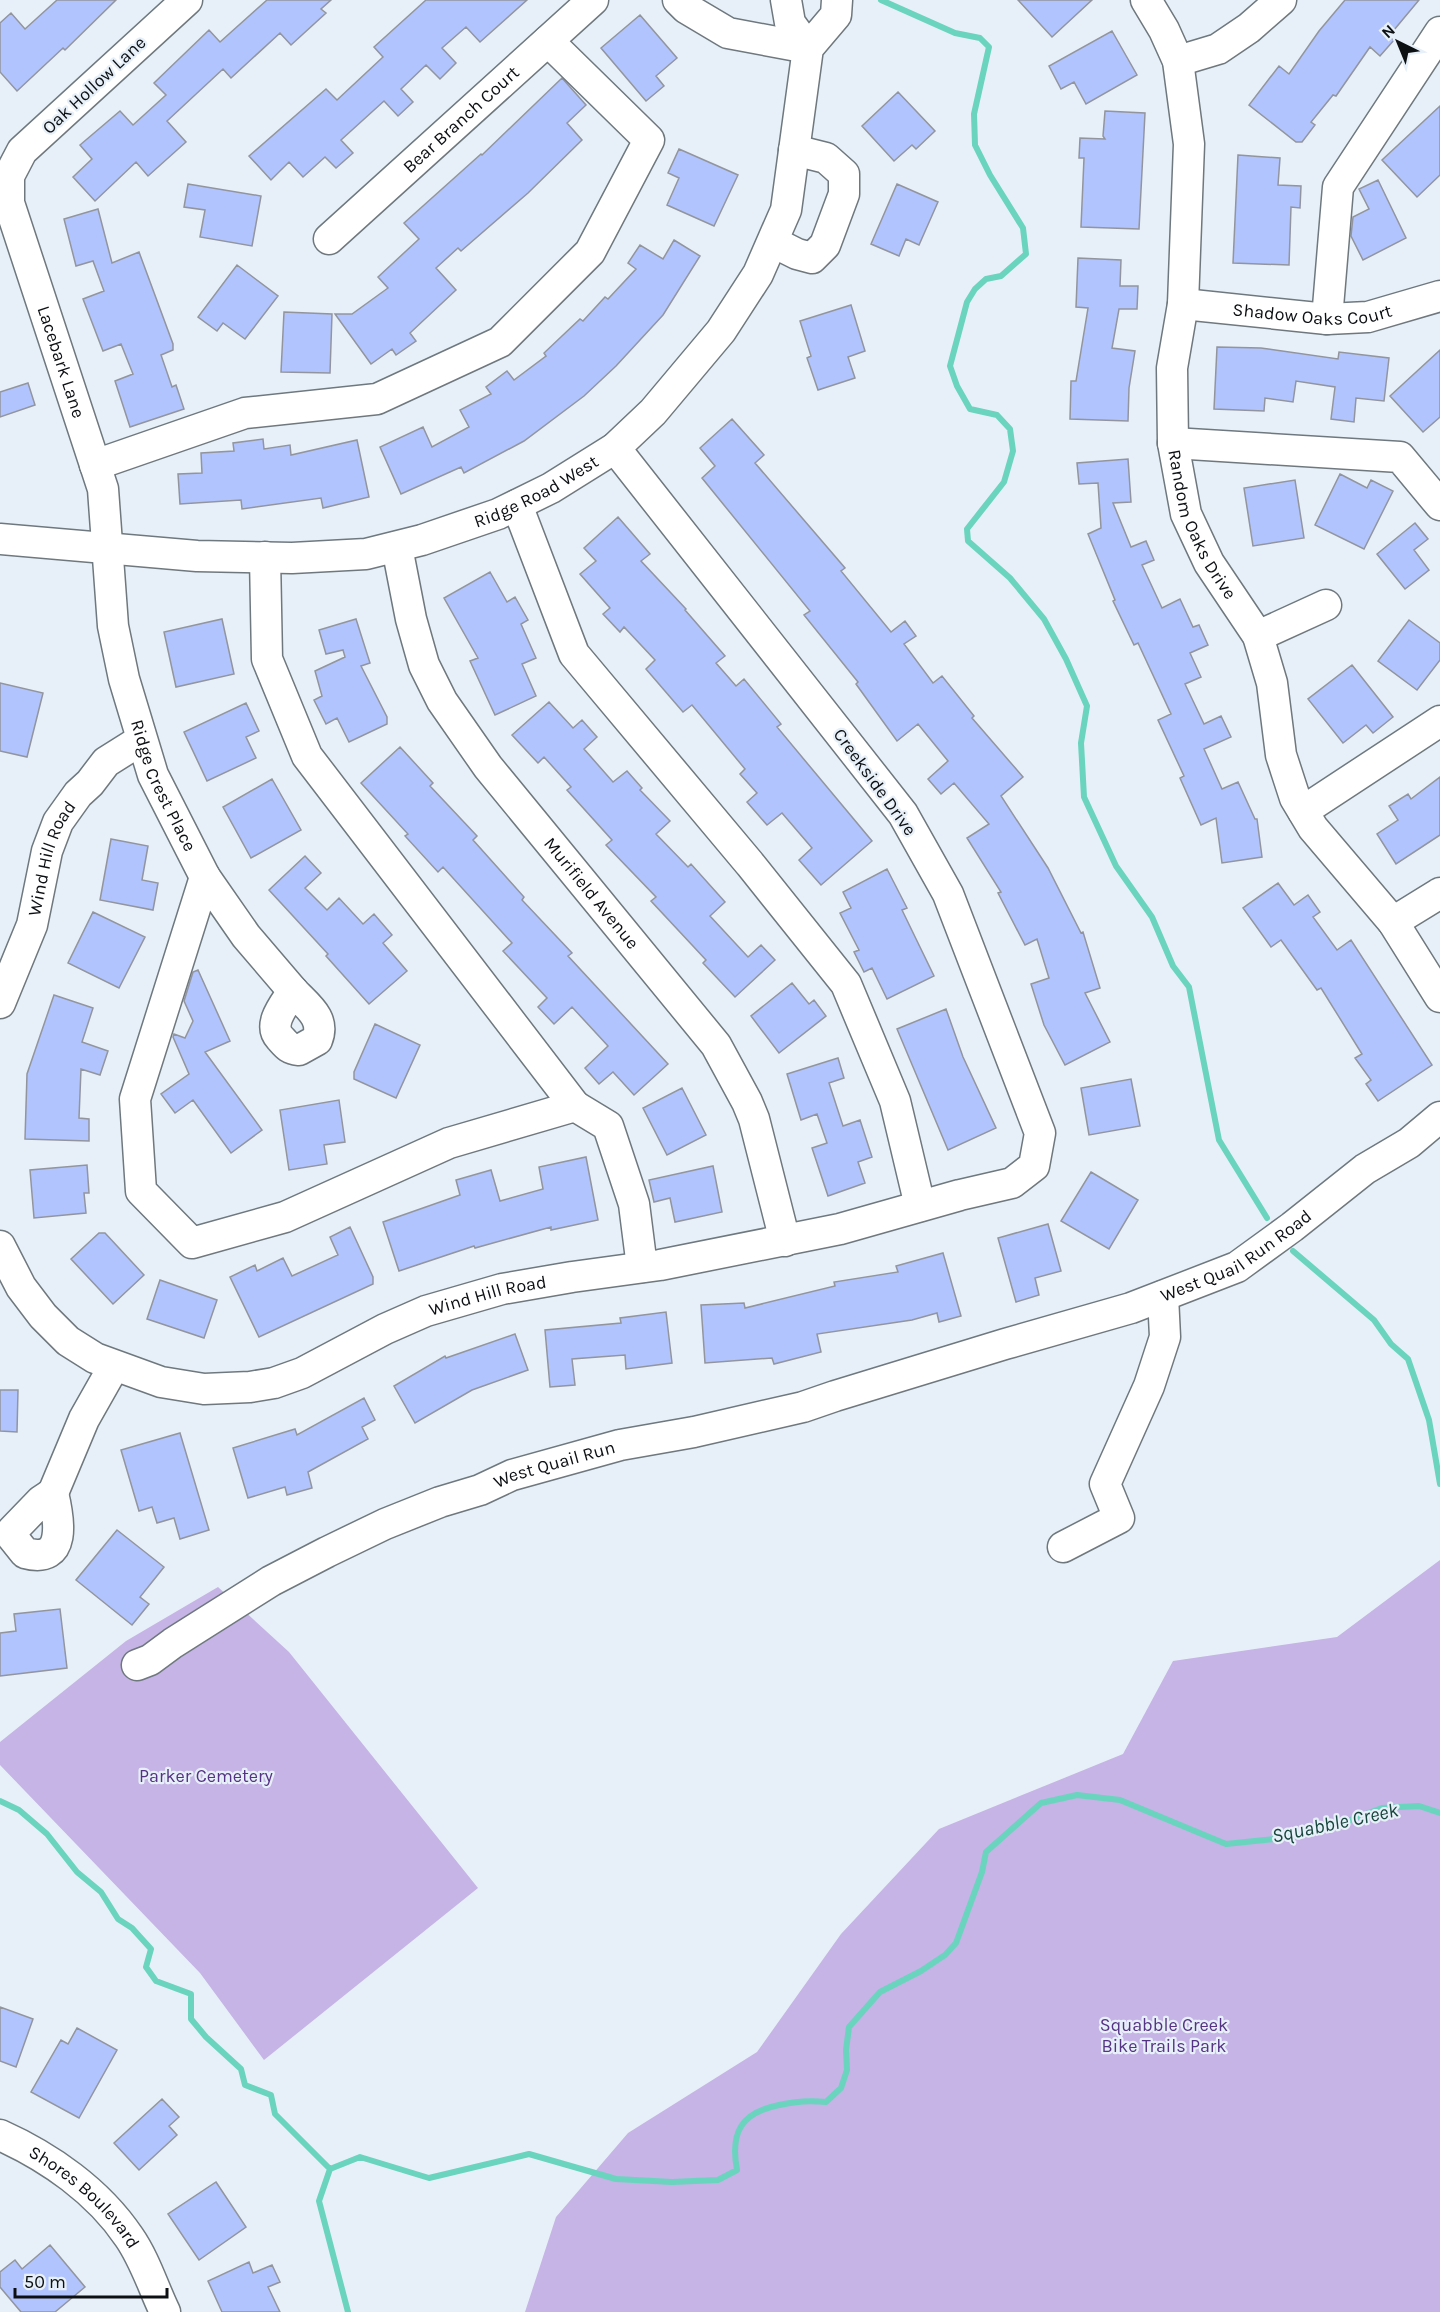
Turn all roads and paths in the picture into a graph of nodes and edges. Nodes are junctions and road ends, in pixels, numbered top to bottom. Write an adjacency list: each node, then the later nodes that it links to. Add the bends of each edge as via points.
1 (187, 0): 13 (street, Oak Hollow Lane, via 22,151)
2 (593, 0): 9 (street, Bear Branch Court)
3 (678, 0): 10 (street, via 728,33)
4 (786, 0): 10 (street, via 790,23)
5 (837, 0): 10 (street, via 836,15)
6 (1146, 0): 11 (street, Random Oaks Drive)
7 (1281, 0): 11 (street, via 1218,49)
8 (1440, 32): 18 (street, via 1338,187)
9 (548, 41): 14 (street, Bear Branch Court); 21 (street, via 649,140 590,252 500,342 377,399 245,413)
10 (808, 48): 12 (street, Ridge Road West)
11 (1178, 61): 17 (street, Random Oaks Drive, via 1189,144)
12 (794, 150): 15 (street, Ridge Road West, via 786,210); 15 (street, via 826,158 844,174 844,194 825,245 812,258)
13 (9, 176): 21 (street, Lacebark Lane, via 9,203)
14 (329, 239)
15 (773, 242): 20 (street, Ridge Road West, via 758,274 721,331 653,412)
16 (1440, 296): 18 (street, Shadow Oaks Court, via 1368,317)
17 (1183, 304): 18 (street, Shadow Oaks Court); 19 (street, Random Oaks Drive, via 1172,368)
18 (1327, 320)
19 (1173, 443): 23 (street, via 1400,457); 29 (street, Random Oaks Drive, via 1186,514 1209,563)
20 (615, 448): 22 (street, Ridge Road West); 41 (street, Creekside Drive, via 903,814 948,894 1040,1133)
21 (95, 465): 26 (street, Lacebark Lane, via 103,489)
22 (517, 505): 25 (street, Ridge Road West); 42 (street, via 574,654 846,984 896,1101)
23 (1440, 505)
24 (0, 539): 26 (street, Ridge Road West)
25 (397, 547): 27 (street, Ridge Road West, via 366,554); 43 (street, Murifield Avenue, via 424,664 442,701 488,767 716,1045 754,1119)
26 (106, 548): 27 (street, Ridge Road West); 31 (street, Ridge Crest Place, via 113,626)
27 (266, 557): 39 (street, via 267,659 307,756)
28 (1326, 605): 29 (street)
29 (1258, 636): 32 (street, Random Oaks Drive, via 1272,683 1281,755)
30 (1440, 721): 32 (street)
31 (141, 740): 33 (street, Ridge Crest Place, via 153,775); 38 (street, Wind Hill Road, via 106,762 58,822 47,851 32,925)
32 (1303, 811): 35 (street, Random Oaks Drive)
33 (205, 877): 36 (street, Ridge Crest Place, via 246,936); 39 (street, via 135,1099 141,1191 192,1243 285,1217 449,1143)
34 (1440, 892): 35 (street)
35 (1393, 922): 37 (street, Random Oaks Drive)
36 (293, 991)
37 (1440, 997)
38 (0, 1003)
39 (575, 1106): 45 (street, via 608,1126 634,1204)
40 (1440, 1117): 46 (street, West Quail Run Road, via 1237,1267)
41 (1034, 1166): 42 (street, Wind Hill Road, via 1012,1183)
42 (920, 1206): 43 (street, Wind Hill Road)
43 (785, 1240): 45 (street, Wind Hill Road)
44 (0, 1246): 48 (street, Wind Hill Road, via 21,1287 43,1316 68,1341)
45 (642, 1267): 48 (street, Wind Hill Road, via 502,1289 426,1311 274,1383 204,1389 161,1382)
46 (1163, 1296): 47 (street, West Quail Run Road); 50 (street, via 1165,1337 1149,1386 1105,1484 1119,1518)
47 (1005, 1344): 51 (street, West Quail Run, via 803,1407 620,1445 512,1476 440,1502 280,1576)
48 (114, 1366): 49 (street, via 84,1419)
49 (53, 1493)
50 (1063, 1547)
51 (137, 1665)
52 (0, 2134): 53 (street, Shores Boulevard, via 74,2178 104,2207 134,2245)
53 (157, 2309)

